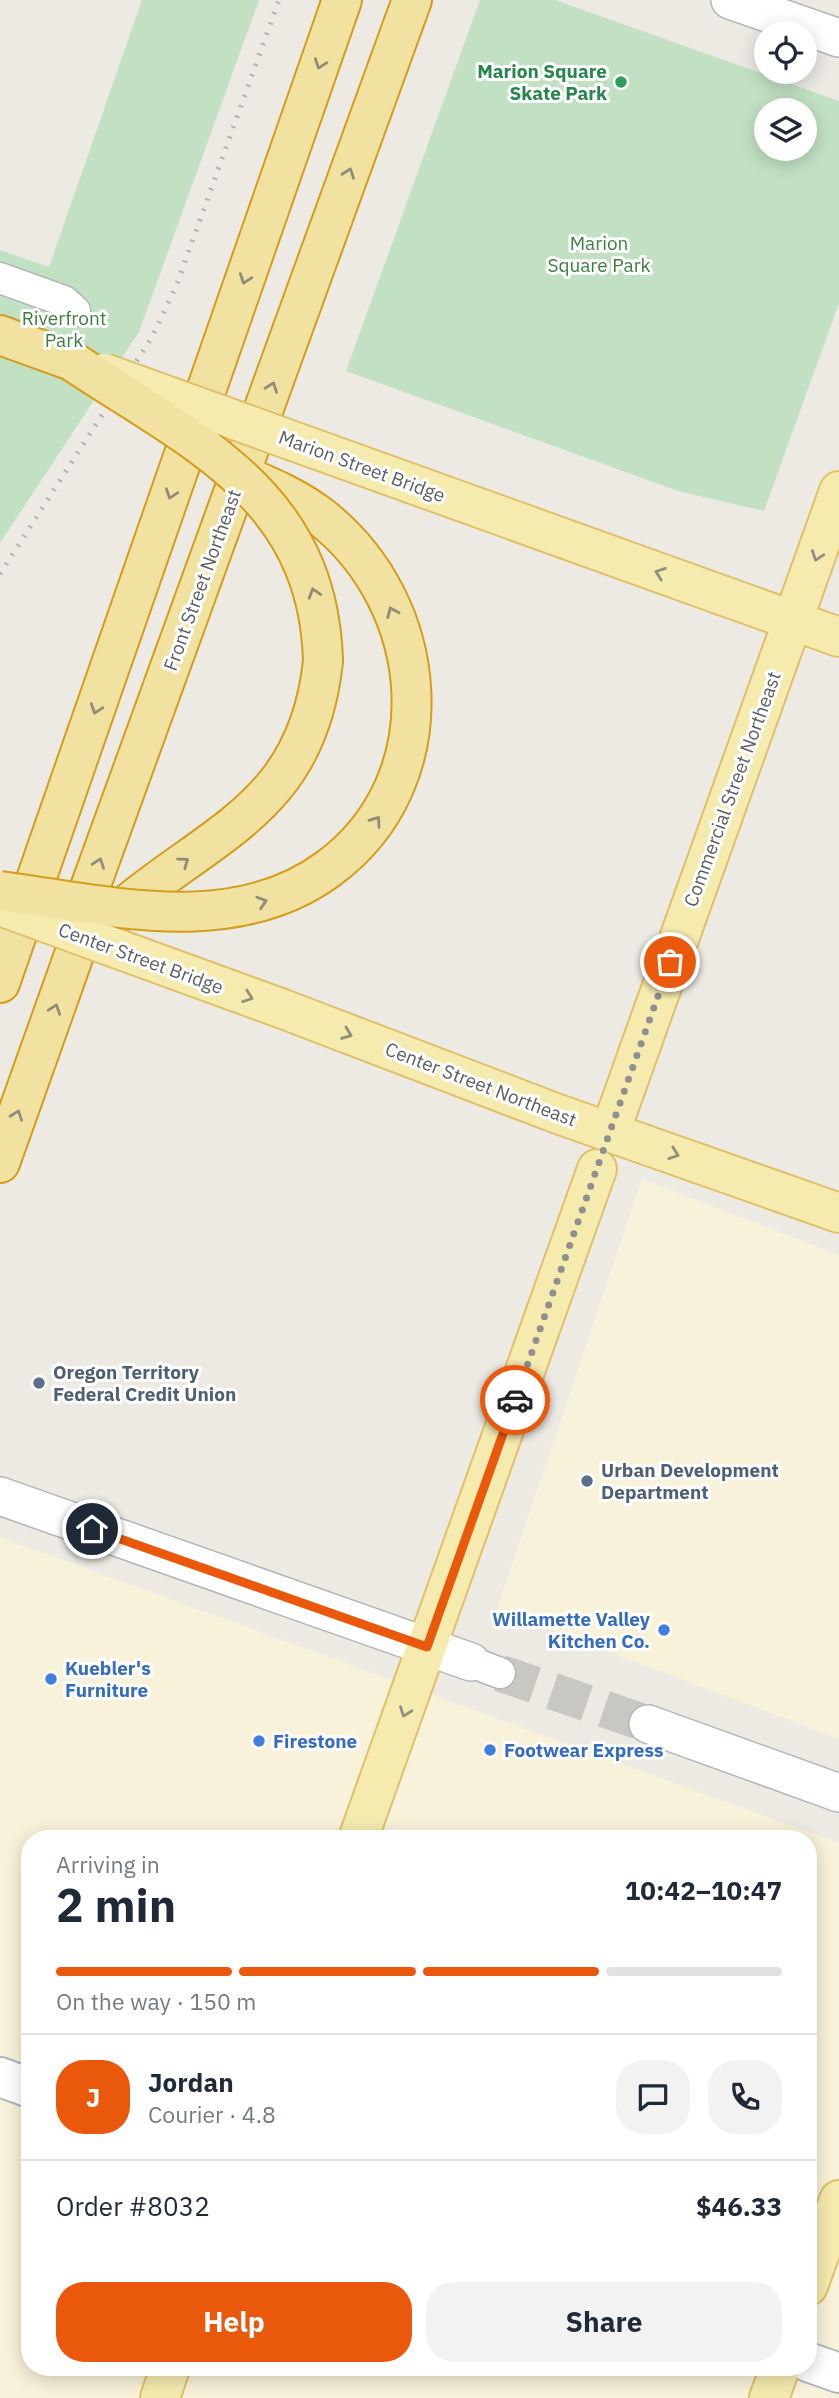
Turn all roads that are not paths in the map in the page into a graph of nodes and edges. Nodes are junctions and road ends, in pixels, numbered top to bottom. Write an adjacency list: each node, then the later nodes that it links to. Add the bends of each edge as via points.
1 (342, 0): 16 (highway, one-way to 16)
2 (412, 0): 9 (highway, Front Street Northeast, one-way to 2)
3 (730, 0): 4 (street)
4 (839, 38)
5 (0, 278): 6 (street, via 64,301)
6 (75, 311)
7 (0, 335): 8 (highway, Marion Street Bridge)
8 (72, 361): 11 (main road, Marion Street Bridge, one-way to 8, bridge); 15 (highway, one-way to 8, bridge, via 149,884 268,797 308,733 323,661 318,606 306,566 269,506 219,460)
9 (240, 474): 13 (highway, one-way to 9, bridge, via 149,910 206,911 265,901 297,889 328,869 370,829 394,792 411,725 407,655 387,599 355,550 321,517); 15 (highway, Front Street Northeast, one-way to 9, via 88,893)
10 (839, 491): 11 (main road, Commercial Street Northeast, one-way to 11)
11 (791, 621): 12 (main road, Marion Street Bridge); 18 (main road, Commercial Street Northeast)
12 (839, 637)
13 (0, 891)
14 (0, 906): 17 (main road, Center Street Bridge, one-way to 17, bridge)
15 (75, 952): 19 (highway, Front Street Northeast, one-way to 15)
16 (0, 983)
17 (283, 1010): 18 (main road, Center Street Northeast, one-way to 18)
18 (610, 1132): 20 (main road, Center Street Northeast, one-way to 20); 22 (main road, Commercial Street Northeast)
19 (0, 1163)
20 (839, 1213)
21 (0, 1496): 22 (street)
22 (427, 1647): 23 (street); 26 (main road, Commercial Street Northeast, one-way to 26)
23 (486, 1668)
24 (648, 1724): 25 (street)
25 (839, 1793)
26 (361, 1830)
27 (0, 2077): 28 (main road)
28 (21, 2085)
29 (839, 2200): 30 (main road)
30 (817, 2261)
31 (817, 2365): 32 (main road)
32 (839, 2373)
33 (167, 2376): 35 (main road)
34 (777, 2376): 36 (main road)
35 (160, 2398)
36 (769, 2398)

